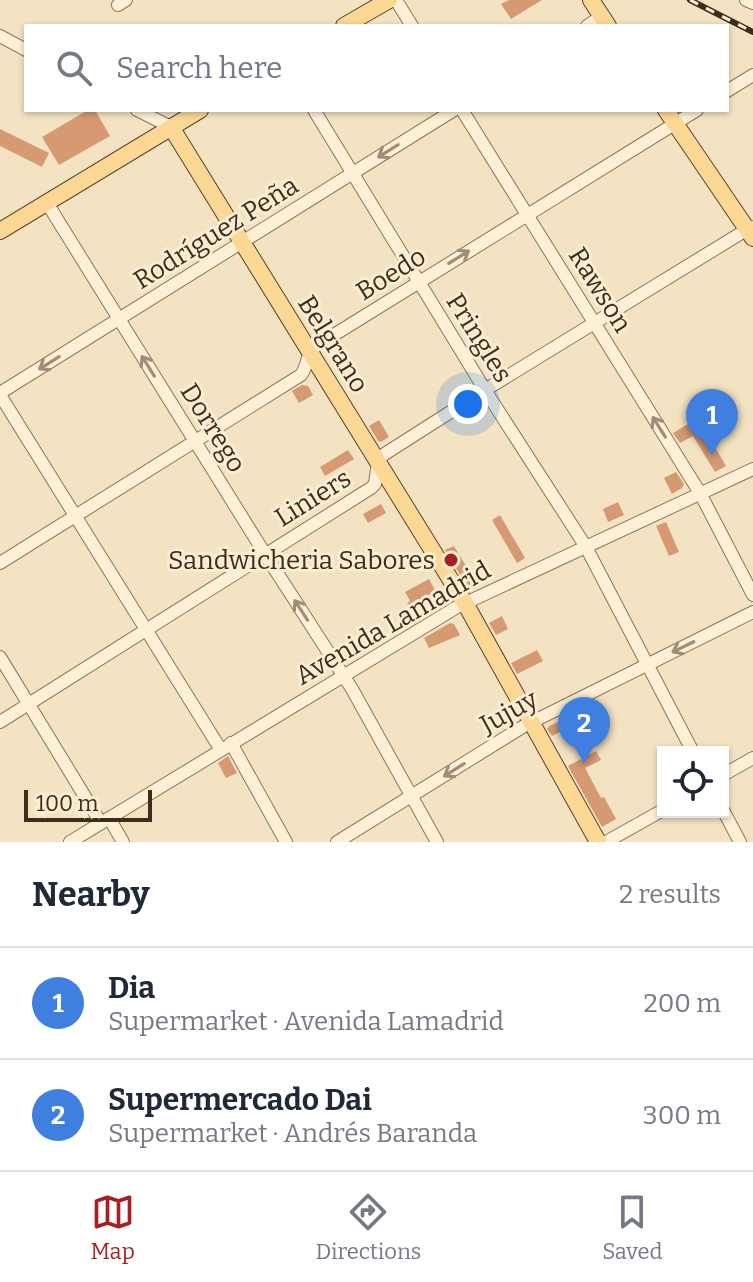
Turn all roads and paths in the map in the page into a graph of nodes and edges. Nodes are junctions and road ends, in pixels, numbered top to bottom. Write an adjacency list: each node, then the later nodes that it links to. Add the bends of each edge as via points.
1 (389, 0): 7 (main road)
2 (396, 0): 8 (street)
3 (591, 0): 6 (main road)
4 (746, 0): 5 (street)
5 (753, 3)
6 (605, 21)
7 (347, 24)
8 (411, 24)
9 (0, 36): 10 (street)
10 (24, 49)
11 (753, 75): 12 (street)
12 (729, 90)
13 (140, 112): 19 (street, Belgrano)
14 (195, 112): 19 (main road)
15 (315, 112): 20 (street, Pringles)
16 (451, 112): 20 (street, Rodríguez Peña, one-way to 20)
17 (463, 112): 22 (street, Rawson)
18 (670, 117): 22 (street, Boedo); 24 (main road)
19 (162, 126): 21 (main road); 25 (main road, Belgrano)
20 (352, 173): 25 (street, Rodríguez Peña); 26 (street, Pringles)
21 (47, 203): 23 (main road); 27 (street, Dorrego)
22 (527, 216): 26 (street, Boedo, one-way to 22); 28 (street, Rawson)
23 (0, 231)
24 (751, 231): 28 (street, Liniers)
25 (237, 245): 27 (street, Rodríguez Peña); 29 (main road, Belgrano)
26 (419, 282): 29 (street, Boedo, via 316,346); 30 (street, Pringles)
27 (118, 319): 31 (street, Rodríguez Peña, one-way to 31); 32 (street, Dorrego, one-way to 27)
28 (595, 323): 30 (street, Liniers); 35 (street, Rawson, one-way to 28)
29 (308, 358): 32 (street, Boedo, via 301,375); 34 (main road, Belgrano)
30 (485, 390): 34 (street, Liniers, via 383,455); 37 (street, Pringles)
31 (0, 394): 36 (street)
32 (196, 442): 36 (street, Boedo); 38 (street, Dorrego)
33 (753, 469): 35 (street, Avenida Lamadrid)
34 (378, 470): 38 (street, Liniers, via 371,488); 41 (main road, Belgrano)
35 (700, 493): 37 (street, Avenida Lamadrid); 40 (street, Rawson)
36 (76, 516): 39 (street, Boedo); 43 (street)
37 (586, 547): 41 (street, Avenida Lamadrid); 45 (street, Pringles)
38 (265, 554): 43 (street, Liniers); 46 (street, Dorrego, one-way to 38)
39 (0, 563)
40 (753, 595)
41 (461, 605): 46 (street, Avenida Lamadrid); 49 (main road, Belgrano)
42 (753, 612): 45 (street, Jujuy, one-way to 45)
43 (147, 629): 47 (street, Liniers); 50 (street)
44 (0, 657): 47 (street)
45 (648, 664): 49 (street, Jujuy); 51 (street, Pringles)
46 (343, 676): 50 (street, Avenida Lamadrid); 54 (street, Dorrego)
47 (29, 704): 48 (street, Liniers); 57 (street)
48 (0, 722)
49 (528, 725): 54 (street, Jujuy, one-way to 54); 63 (main road); 64 (main road)
50 (226, 746): 57 (street, Avenida Lamadrid); 60 (street)
51 (690, 746)
52 (753, 758): 53 (street)
53 (729, 772)
54 (412, 796): 61 (street, Jujuy); 62 (street, Dorrego)
55 (657, 813): 65 (street)
56 (727, 818): 66 (street)
57 (105, 821): 58 (street, Avenida Lamadrid); 59 (street)
58 (70, 842)
59 (123, 842)
60 (286, 842)
61 (337, 842)
62 (437, 842)
63 (588, 842)
64 (598, 842)
65 (606, 842)
66 (740, 842)

